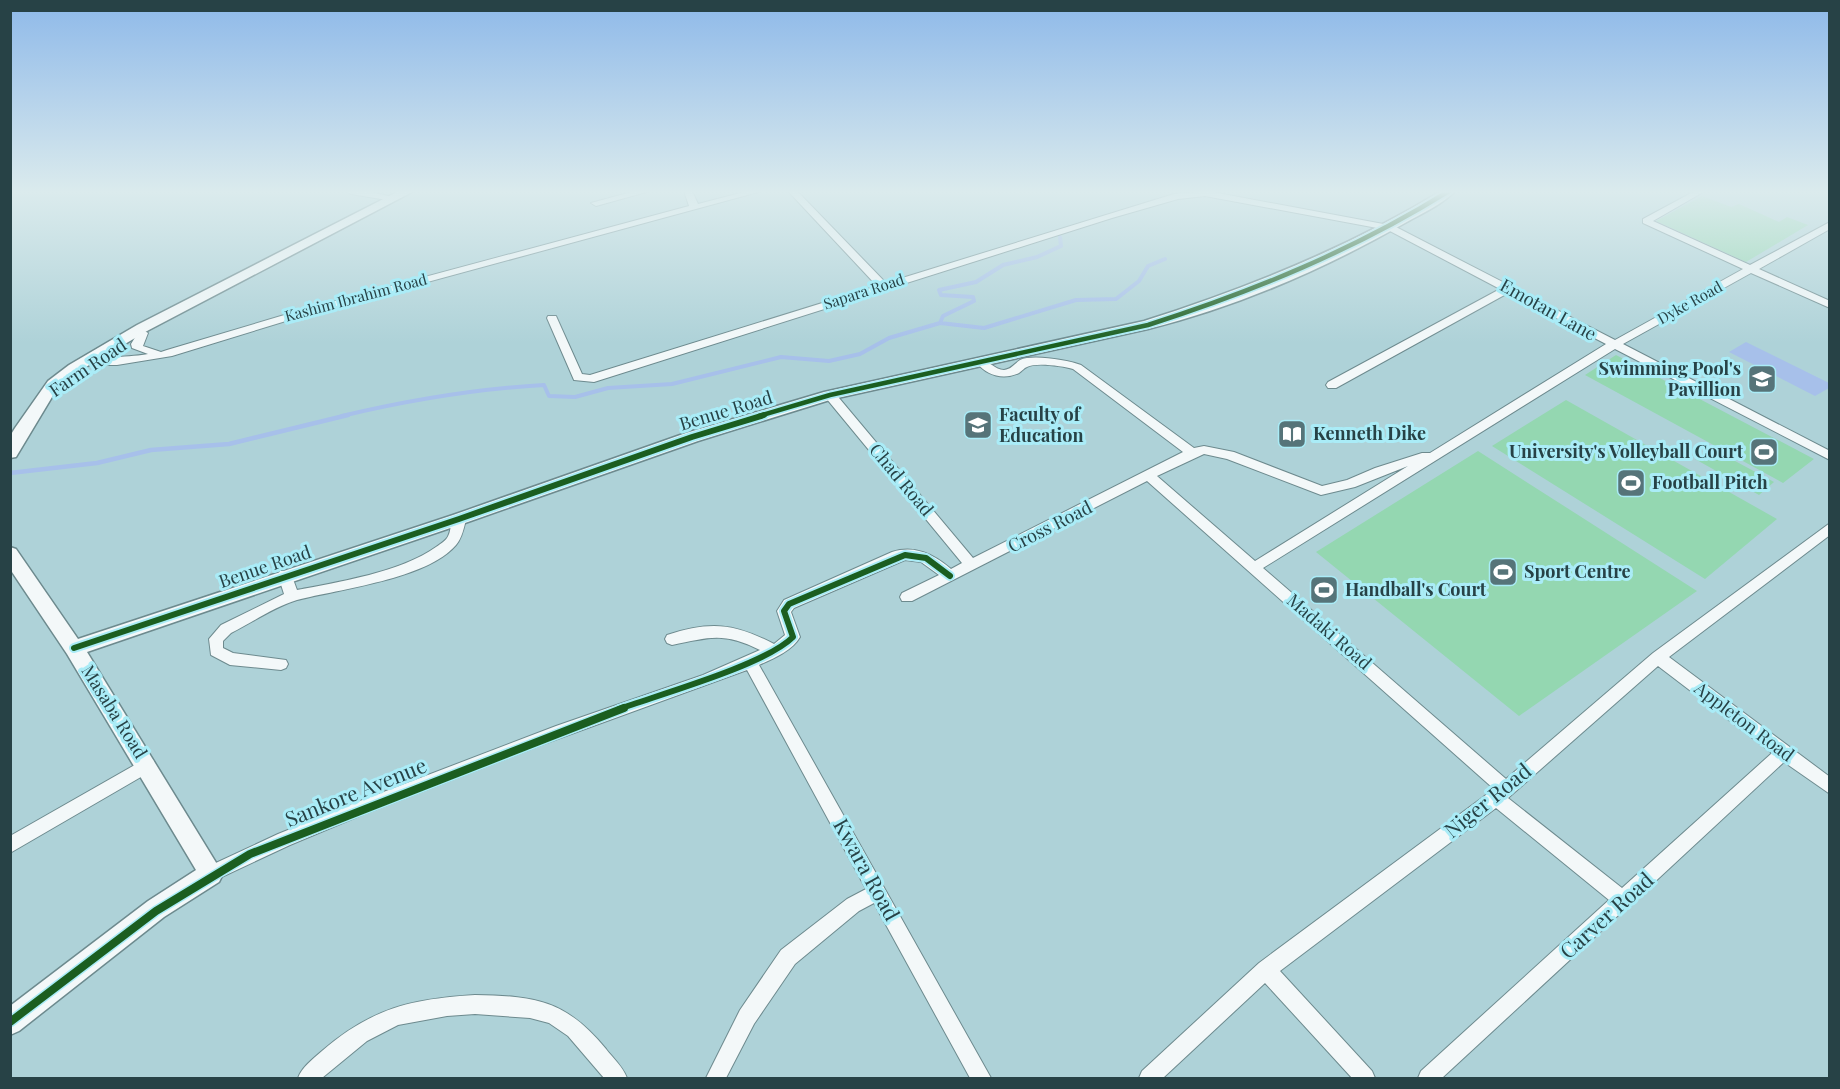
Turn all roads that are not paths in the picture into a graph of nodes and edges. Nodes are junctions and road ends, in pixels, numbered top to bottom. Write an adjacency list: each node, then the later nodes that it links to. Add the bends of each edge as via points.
1 (310, 242): 13 (street, Farm Road)
2 (565, 242): 17 (street, Kashim Ibrahim Road)
3 (841, 242): 10 (street)
4 (1026, 242): 10 (street, Sapara Road)
5 (1360, 242): 18 (street, Benue Road, via 1190,312)
6 (1418, 242): 11 (street, Emotan Lane)
7 (1692, 242): 9 (street)
8 (1800, 242): 9 (street, Dyke Road)
9 (1752, 269): 12 (street); 16 (street, Dyke Road)
10 (883, 286): 14 (street, Sapara Road, via 583,380 578,377)
11 (1509, 288): 16 (street, Emotan Lane); 20 (street)
12 (1830, 304)
13 (167, 317): 15 (street, Farm Road); 22 (street, Farm Road, via 74,368 53,384)
14 (552, 318)
15 (143, 333): 17 (street, via 138,348); 19 (street, Farm Road)
16 (1613, 345): 23 (street, Dyke Road); 26 (street, Emotan Lane)
17 (164, 353): 19 (street, Kashim Ibrahim Road, via 117,363)
18 (1020, 359): 21 (street, Benue Road); 25 (street, via 1077,367)
19 (92, 362): 22 (street, Farm Road)
20 (1332, 385)
21 (830, 395): 28 (street, Benue Road, via 692,437); 31 (street, Chad Road)
22 (44, 398): 24 (street)
23 (1444, 450): 25 (street, via 1321,491 1230,455 1204,450); 32 (street)
24 (10, 453)
25 (1192, 453): 27 (street, Cross Road)
26 (1830, 456)
27 (1150, 477): 31 (street, Cross Road); 32 (street, Madaki Road)
28 (459, 519): 33 (street, Benue Road); 35 (street, via 453,540 434,556 339,587)
29 (1830, 528): 40 (street, Niger Road)
30 (10, 554): 38 (street, Masaba Road)
31 (972, 566): 34 (street, Cross Road)
32 (1255, 567): 46 (street, Madaki Road)
33 (285, 575): 35 (street); 38 (street, Benue Road)
34 (950, 576): 36 (street, Cross Road); 39 (street, Sankore Avenue, via 924,556 897,556 789,604 784,611 793,637)
35 (292, 596): 42 (street, via 226,629 216,639 216,651 230,659)
36 (907, 597)
37 (672, 639): 39 (street, via 718,629 738,632)
38 (74, 648): 44 (street, Masaba Road)
39 (773, 650): 41 (street, Sankore Avenue)
40 (1658, 657): 43 (street, Appleton Road); 46 (street, Niger Road)
41 (750, 662): 48 (street, Sankore Avenue, via 365,806); 49 (street, Kwara Road)
42 (281, 664)
43 (1784, 752): 45 (street, Appleton Road); 50 (street, Carver Road)
44 (147, 765): 47 (street); 48 (street, Masaba Road)
45 (1830, 787)
46 (1501, 793): 50 (street, Madaki Road); 51 (street, Niger Road)
47 (10, 845)
48 (211, 874): 52 (street, Sankore Avenue, via 156,909)
49 (878, 892): 55 (street, via 854,905 788,957 747,1017); 56 (street, Kwara Road)
50 (1624, 901): 59 (street, Carver Road)
51 (1266, 970): 57 (street, Niger Road); 58 (street)
52 (10, 1022)
53 (308, 1078): 54 (street, via 340,1047 382,1021 433,1006 498,1005 533,1008 567,1022)
54 (616, 1078)
55 (716, 1078)
56 (981, 1078)
57 (1149, 1078)
58 (1365, 1078)
59 (1428, 1078)

